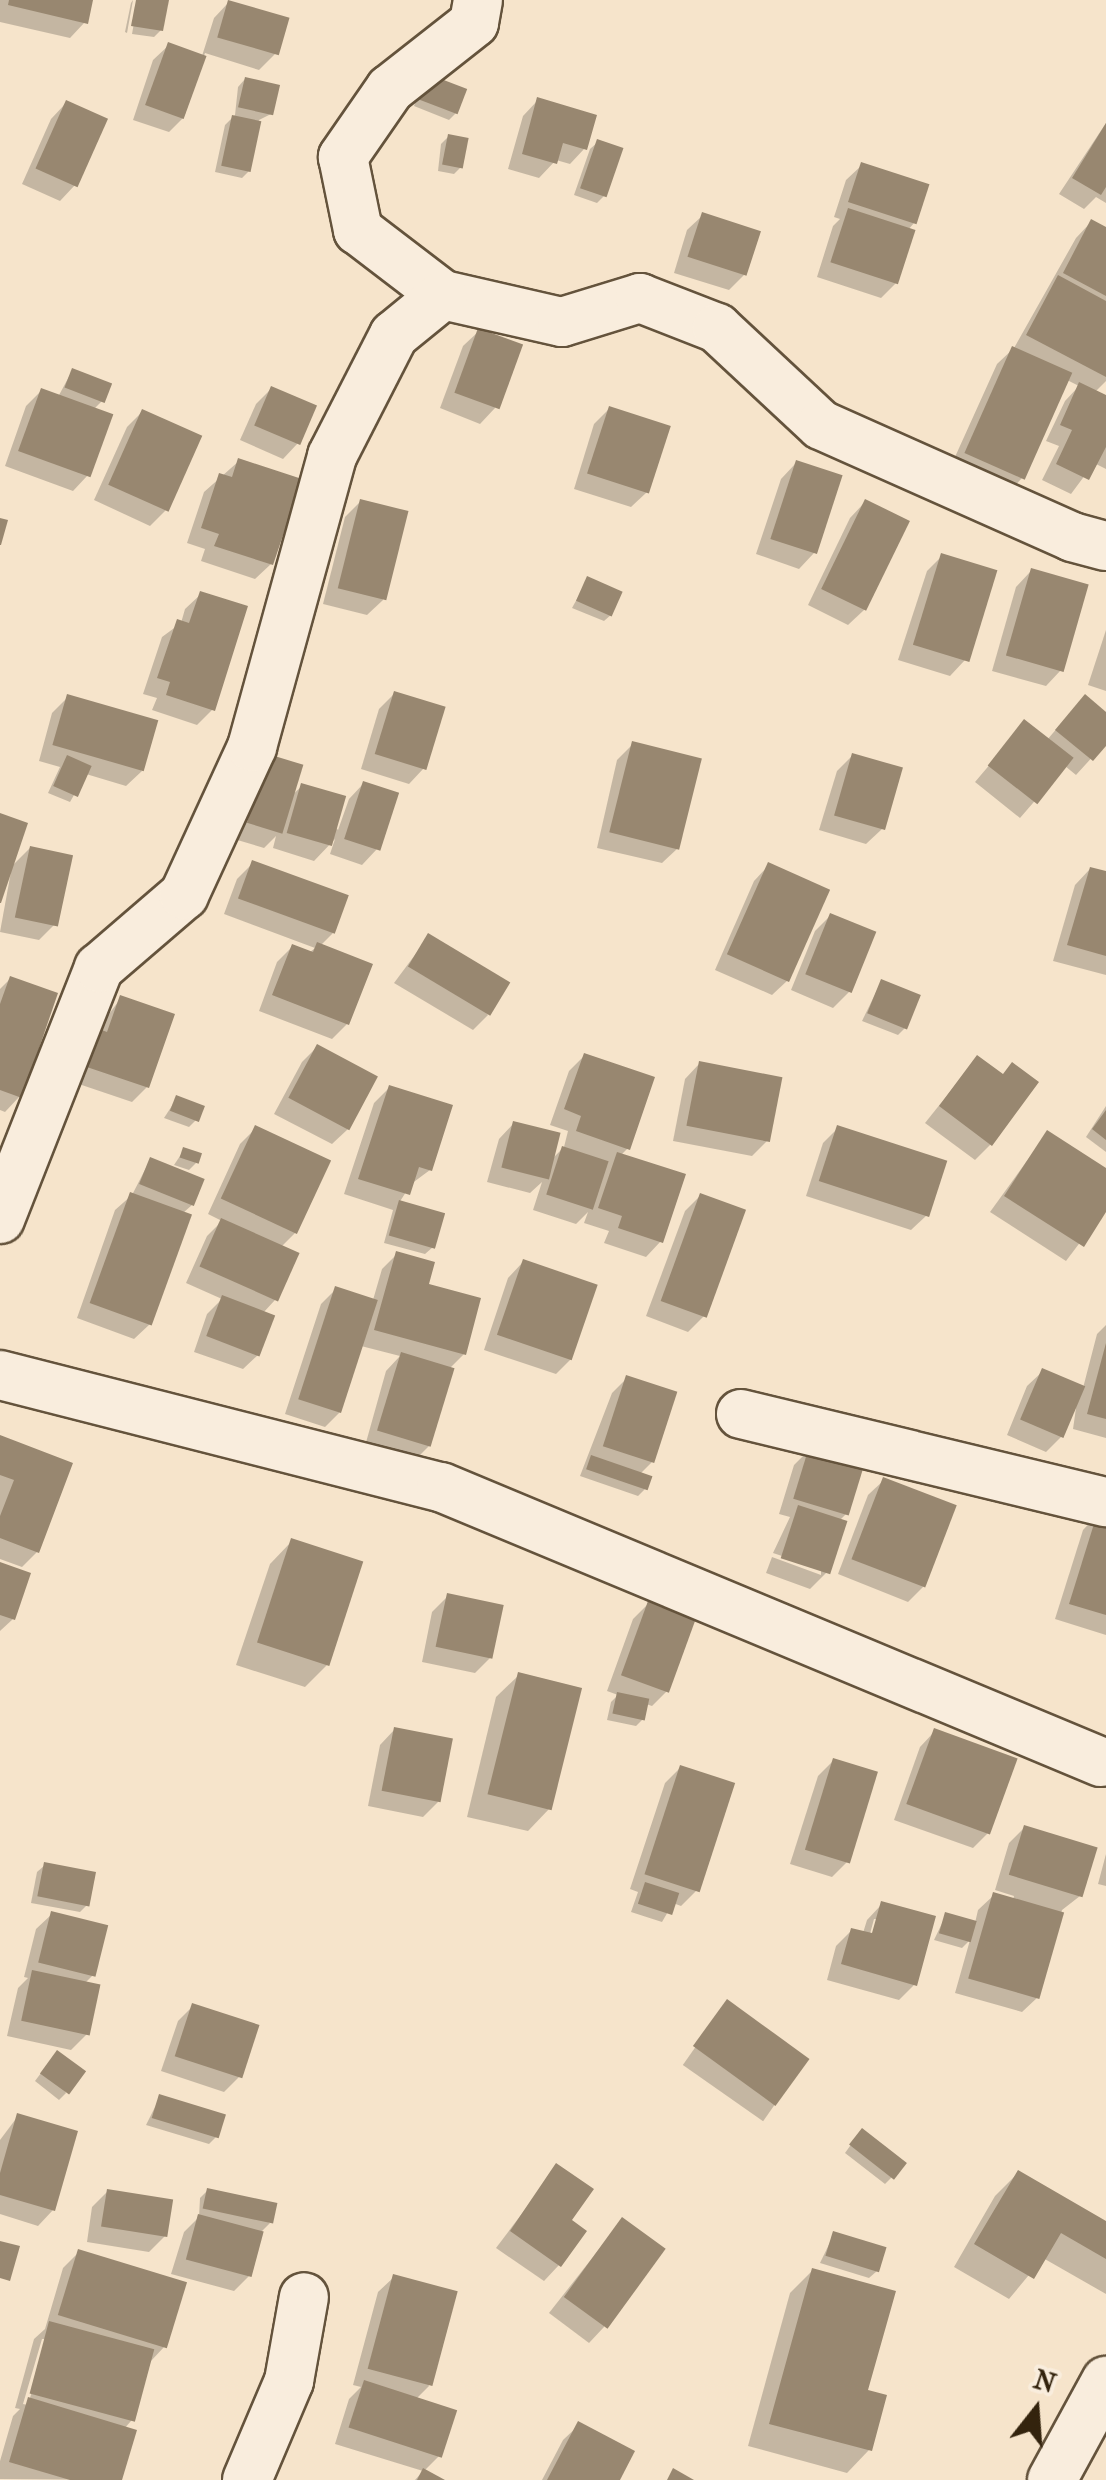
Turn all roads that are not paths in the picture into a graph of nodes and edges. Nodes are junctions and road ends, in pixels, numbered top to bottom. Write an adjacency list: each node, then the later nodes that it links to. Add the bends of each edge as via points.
1 (478, 0): 2 (street, via 474,22 390,89 343,157 358,230)
2 (443, 296): 3 (street, via 562,322 640,298 717,328 820,425); 4 (street, via 394,335 332,456 252,746 184,895 100,968)
3 (1106, 546)
4 (0, 1219)
5 (0, 1376): 8 (street, via 441,1487)
6 (741, 1414): 7 (street)
7 (1106, 1502)
8 (1101, 1762)
9 (304, 2297): 11 (street, via 289,2381)
10 (1106, 2380): 12 (street)
11 (248, 2480)
12 (1052, 2480)

